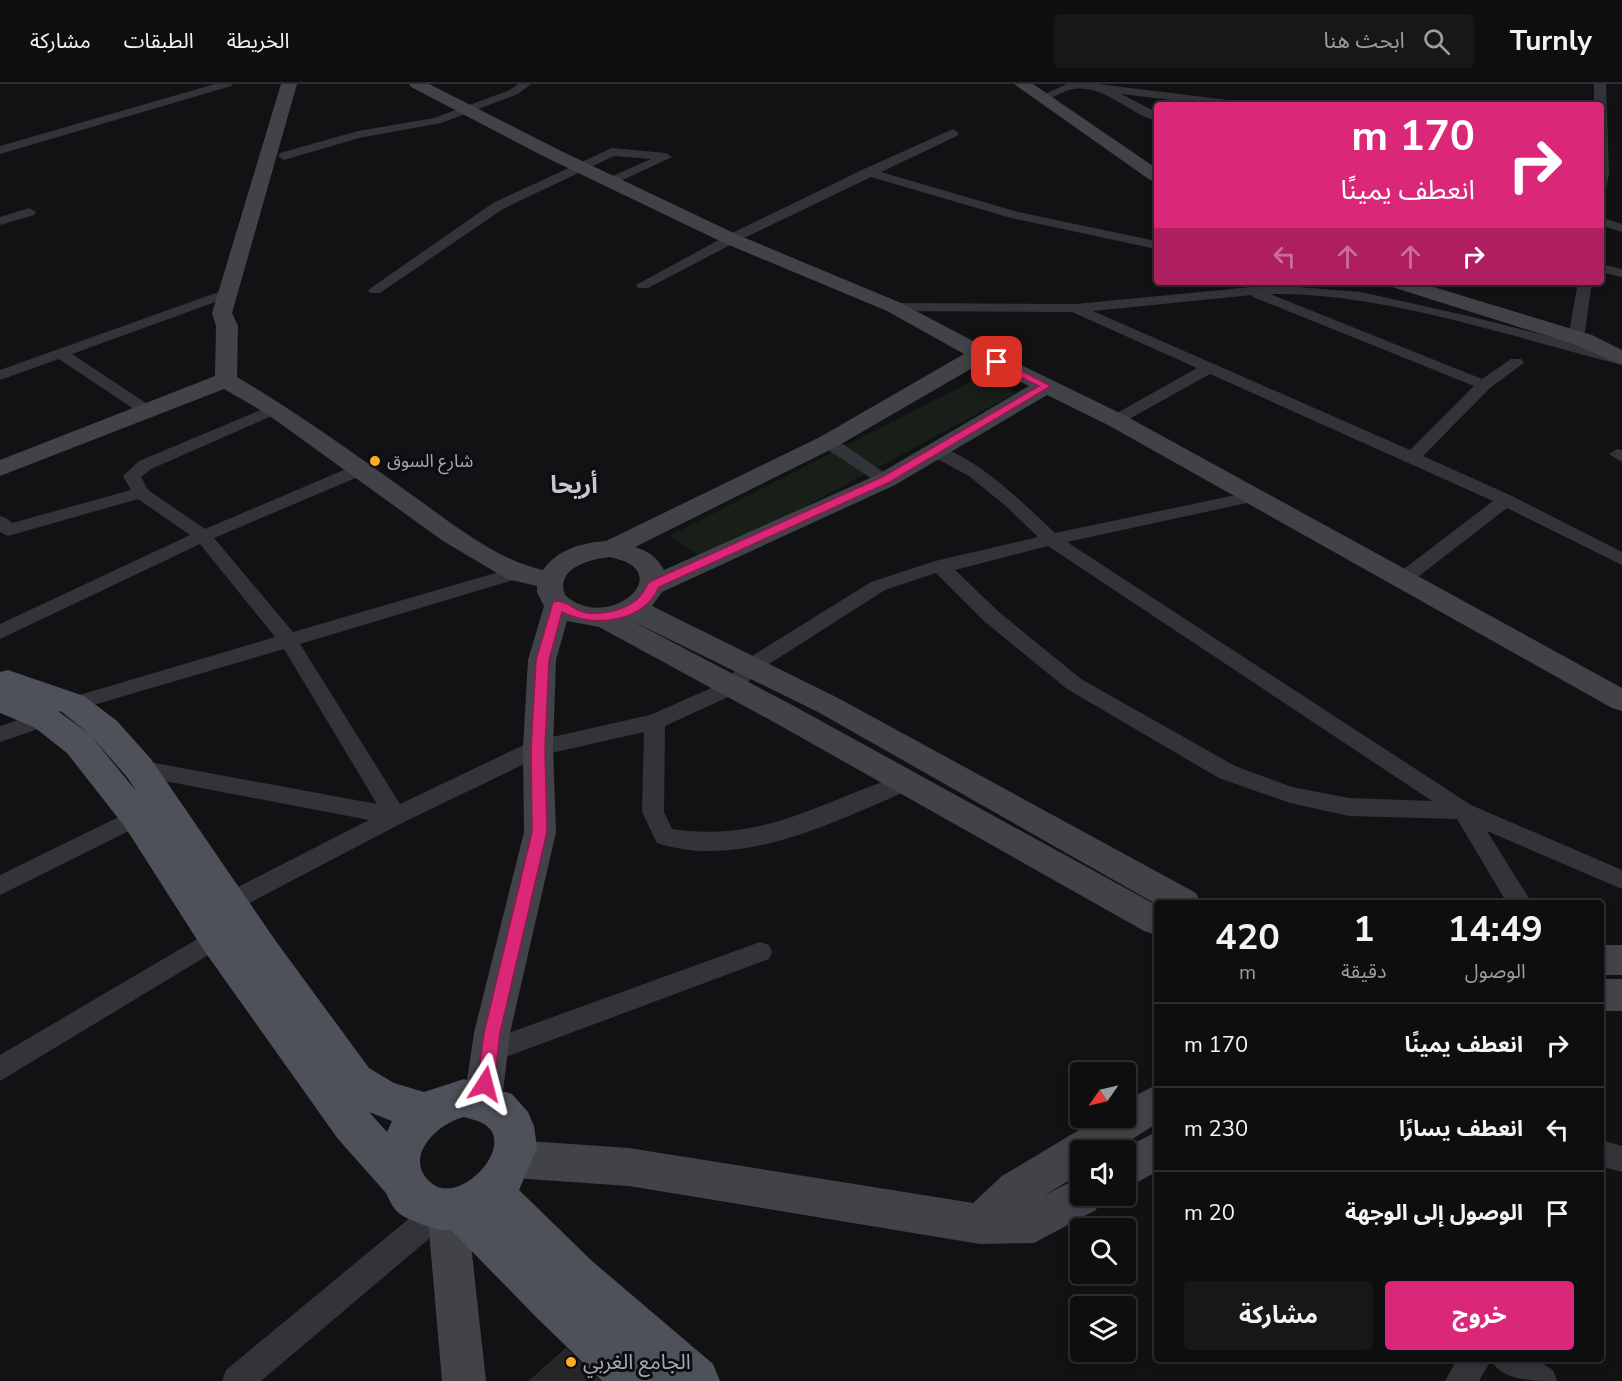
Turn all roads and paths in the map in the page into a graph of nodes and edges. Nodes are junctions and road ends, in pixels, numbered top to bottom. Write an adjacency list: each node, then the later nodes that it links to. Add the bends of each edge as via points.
1 (227, 84): 15 (street)
2 (289, 84): 35 (main road)
3 (307, 84): 16 (main road)
4 (417, 84): 12 (main road)
5 (525, 84): 12 (street)
6 (1022, 84): 9 (main road)
7 (1600, 84): 11 (street)
8 (1095, 87): 9 (street, via 1074,86); 10 (street); 13 (street)
9 (1042, 98): 19 (main road)
10 (1219, 102)
11 (1600, 102)
12 (465, 110): 16 (street, via 437,122 358,135); 17 (main road)
13 (1154, 116)
14 (953, 133): 18 (street)
15 (0, 150)
16 (284, 156): 39 (main road, via 238,312)
17 (580, 166): 20 (main road); 20 (street, via 612,152 666,157); 33 (street, via 498,206)
18 (868, 172): 25 (street); 26 (street, via 1016,215)
19 (1154, 175)
20 (612, 181): 25 (main road)
21 (29, 212): 22 (street)
22 (0, 221)
23 (1604, 222): 24 (street)
24 (1622, 228)
25 (731, 239): 29 (street); 37 (main road)
26 (1154, 245)
27 (1604, 269): 28 (street)
28 (1622, 273)
29 (643, 285)
30 (1317, 285): 36 (street)
31 (1406, 285): 40 (main road)
32 (1585, 285): 40 (street)
33 (375, 290)
34 (1249, 291): 36 (street, via 1272,289); 38 (street); 48 (street)
35 (228, 293): 39 (main road, via 222,313); 41 (street)
36 (1361, 296): 43 (street)
37 (894, 307): 38 (street); 42 (main road)
38 (1076, 308): 45 (street)
39 (227, 326): 47 (main road)
40 (1576, 338): 43 (main road)
41 (60, 353): 46 (street); 51 (street)
42 (980, 354): 49 (main road); 53 (main road)
43 (1622, 359)
44 (1516, 362): 48 (street)
45 (1207, 369): 52 (street); 55 (street)
46 (0, 375)
47 (226, 380): 50 (main road); 51 (main road)
48 (1484, 385): 55 (street)
49 (1046, 386): 52 (main road); 54 (main road)
50 (275, 409): 57 (main road); 59 (street, via 145,465 132,476)
51 (146, 410): 56 (main road)
52 (1116, 420): 60 (main road)
53 (828, 442): 58 (street); 65 (main road)
54 (936, 451): 58 (main road); 64 (street, via 975,472)
55 (1412, 457): 61 (street)
56 (0, 470)
57 (359, 470): 63 (street); 68 (main road, via 452,535)
58 (886, 480): 70 (main road)
59 (141, 493): 62 (street, via 8,530); 63 (street)
60 (1255, 496): 64 (street); 69 (main road)
61 (1506, 500): 66 (street); 69 (street)
62 (0, 522)
63 (203, 536): 74 (street); 75 (street)
64 (1051, 540): 67 (street); 86 (street)
65 (611, 549): 70 (main road, via 639,557 649,565); 71 (main road, via 588,552 566,561 555,570)
66 (1622, 559)
67 (942, 567): 76 (street, via 878,586); 86 (street, via 992,617 1074,684 1227,772 1290,795 1349,807)
68 (516, 573): 71 (main road); 75 (street)
69 (1403, 579): 79 (main road)
70 (654, 585): 72 (main road, via 649,595)
71 (554, 592): 73 (main road, via 579,616); 83 (main road, via 542,660)
72 (633, 608): 73 (main road); 76 (main road)
73 (603, 617): 76 (main road)
74 (0, 632)
75 (289, 641): 80 (street); 87 (street)
76 (742, 677): 81 (street); 85 (main road); 91 (main road, via 839,711)
77 (0, 678): 80 (main road)
78 (0, 701): 80 (main road)
79 (1622, 701)
80 (60, 711): 82 (street); 84 (main road, via 105,729); 88 (main road, via 79,744)
81 (655, 722): 83 (street); 85 (street, via 652,812 665,837 688,842 718,841 776,833)
82 (0, 734)
83 (538, 748): 87 (street); 101 (main road, via 540,832)
84 (139, 768): 87 (street); 93 (main road)
85 (906, 782): 94 (main road)
86 (1463, 811): 89 (street); 92 (street)
87 (396, 816): 93 (street)
88 (136, 817): 90 (street); 95 (main road)
89 (1622, 880)
90 (0, 886)
91 (1179, 900)
92 (1518, 900)
93 (228, 903): 105 (main road, via 354,1081 368,1092 399,1105)
94 (1154, 920)
95 (216, 938): 102 (street); 110 (main road, via 353,1125)
96 (760, 952): 101 (street)
97 (1604, 960): 98 (main road)
98 (1622, 960)
99 (1604, 995): 100 (main road)
100 (1622, 995)
101 (490, 1051): 103 (main road)
102 (0, 1069)
103 (483, 1100): 105 (main road, via 445,1102); 111 (main road, via 498,1107 511,1122 516,1136)
104 (1154, 1104): 106 (main road)
105 (428, 1112): 110 (main road, via 402,1142)
106 (1098, 1140)
107 (1154, 1152): 109 (main road)
108 (1070, 1158): 113 (main road, via 1016,1190)
109 (1136, 1163)
110 (400, 1178): 111 (main road, via 409,1193 422,1203)
111 (469, 1195): 113 (main road, via 629,1167); 116 (street, via 421,1227); 117 (main road); 118 (main road, via 553,1302); 119 (main road, via 576,1277)
112 (1070, 1203): 113 (main road, via 1034,1223)
113 (980, 1224)
114 (1474, 1362): 120 (street)
115 (1511, 1362): 121 (street)
116 (237, 1381)
117 (464, 1381)
118 (637, 1381)
119 (696, 1381)
120 (1460, 1381)
121 (1542, 1381)

